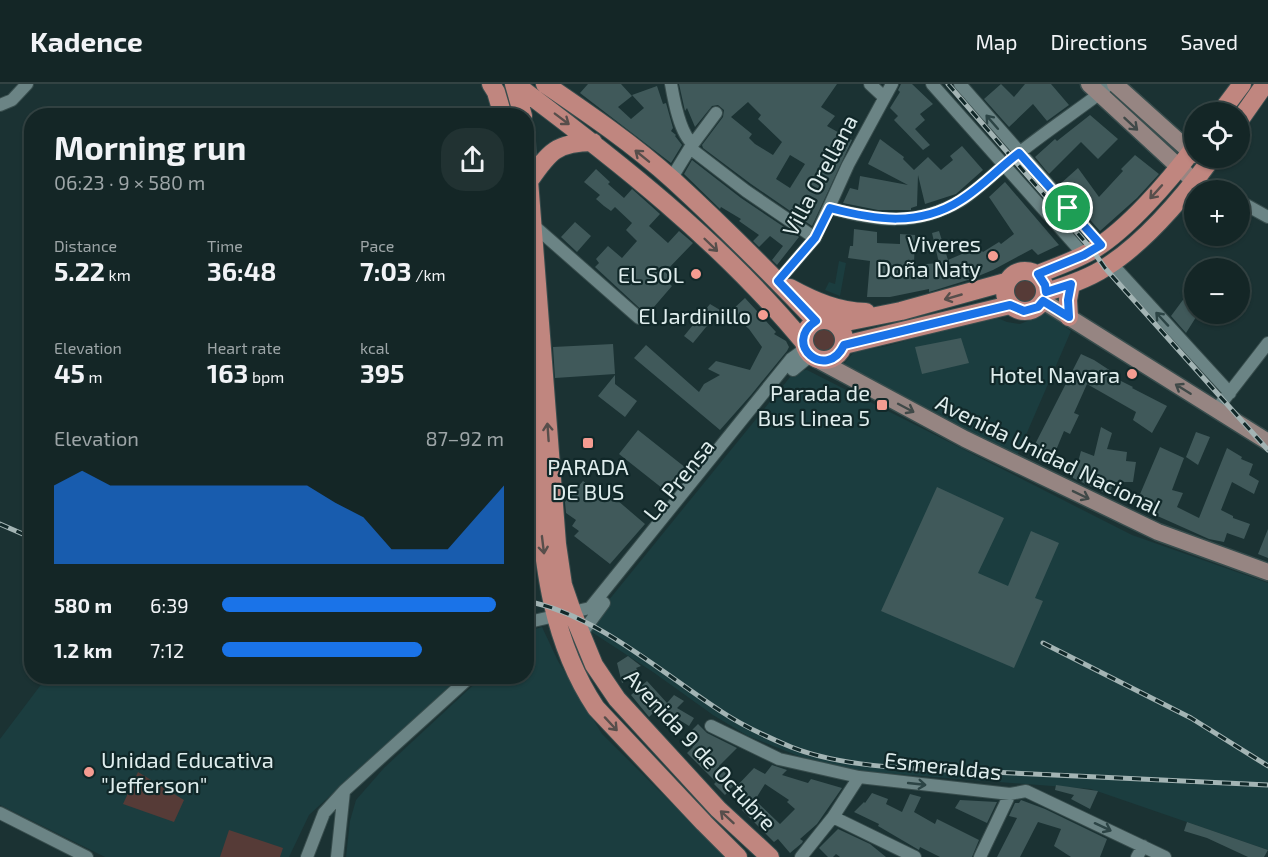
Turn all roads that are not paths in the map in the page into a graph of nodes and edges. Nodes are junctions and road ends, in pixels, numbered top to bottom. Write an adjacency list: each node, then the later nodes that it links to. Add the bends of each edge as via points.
1 (27, 84): 15 (street)
2 (491, 84): 17 (main road)
3 (515, 84): 18 (main road); 20 (main road, one-way to 20)
4 (545, 84): 28 (main road, one-way to 4)
5 (671, 84): 22 (street)
6 (870, 84): 13 (street)
7 (892, 84): 13 (street, Villa Orellana)
8 (932, 84): 25 (street)
9 (960, 84): 23 (street, one-way to 9)
10 (1242, 84): 14 (main road)
11 (1266, 84): 16 (main road)
12 (1104, 87): 21 (street); 23 (street); 26 (street, one-way to 26)
13 (884, 97): 32 (street, Villa Orellana)
14 (1228, 102)
15 (6, 103)
16 (1250, 106)
17 (501, 108)
18 (521, 108)
19 (716, 113): 22 (street)
20 (593, 142): 27 (main road, via 571,142 546,156); 53 (main road, one-way to 53, via 659,195 766,298)
21 (1184, 145)
22 (692, 146): 28 (street); 35 (street, via 746,191)
23 (1019, 153): 25 (street); 36 (street)
24 (1184, 165): 26 (main road)
25 (1005, 166): 32 (street, via 960,201 932,214 911,219 865,218); 38 (street)
26 (1178, 168): 29 (street); 36 (main road, one-way to 36)
27 (534, 174)
28 (671, 179): 41 (main road)
29 (1193, 180)
30 (1184, 193): 39 (main road, via 1164,217)
31 (1250, 207): 33 (street)
32 (830, 208): 35 (street, Villa Orellana)
33 (1268, 218)
34 (534, 226): 48 (street)
35 (815, 238): 41 (street, Villa Orellana)
36 (1101, 245): 38 (main road)
37 (534, 250): 59 (main road, Avenida 9 de Octubre, one-way to 37)
38 (1084, 255): 40 (main road)
39 (1111, 263): 43 (main road); 54 (street, one-way to 39)
40 (1038, 274): 42 (main road, via 1020,271); 44 (main road, via 1045,285)
41 (778, 281): 46 (main road, via 832,307 853,312); 49 (main road)
42 (1006, 282): 45 (main road, via 1004,290); 46 (main road, one-way to 46)
43 (1071, 284): 44 (main road); 47 (main road)
44 (1044, 296): 45 (main road, via 1038,307 1024,311); 47 (street)
45 (1010, 305): 52 (main road)
46 (901, 311): 50 (main road)
47 (1069, 317): 55 (street, one-way to 47)
48 (639, 318)
49 (816, 321): 50 (main road); 53 (main road, via 804,332)
50 (836, 324): 52 (main road, via 842,330)
51 (1268, 343): 54 (street)
52 (844, 345): 53 (main road, via 834,358 826,361)
53 (809, 351): 58 (street, Avenida Unidad Nacional, one-way to 58, via 965,439 1158,532); 59 (street, La Prensa, via 791,359 590,608); 61 (street, La Prensa)
54 (1230, 393): 55 (street)
55 (1216, 410): 56 (street)
56 (1268, 442)
57 (534, 454): 59 (main road, Avenida 9 de Octubre, one-way to 59, via 548,585)
58 (1268, 572)
59 (564, 615): 60 (street, La Prensa); 61 (main road, Avenida 9 de Octubre); 73 (main road, Avenida 9 de Octubre, one-way to 73, via 562,640 596,708)
60 (534, 621)
61 (582, 633): 74 (main road, Avenida 9 de Octubre, one-way to 61, via 718,809 617,699 594,665)
62 (462, 684): 65 (street)
63 (711, 726): 64 (street, Esmeraldas, via 779,759)
64 (859, 777): 66 (street, Esmeraldas, one-way to 66); 68 (street)
65 (344, 791): 71 (street, via 324,813); 72 (street)
66 (1010, 794): 69 (street, Esmeraldas, one-way to 69, via 1026,791); 77 (street)
67 (0, 813): 70 (street)
68 (833, 817): 75 (street); 76 (street)
69 (1140, 852): 78 (street, Esmeraldas)
70 (87, 857)
71 (307, 857)
72 (337, 857)
73 (738, 857)
74 (770, 857)
75 (801, 857)
76 (915, 857)
77 (980, 857)
78 (1165, 857)

